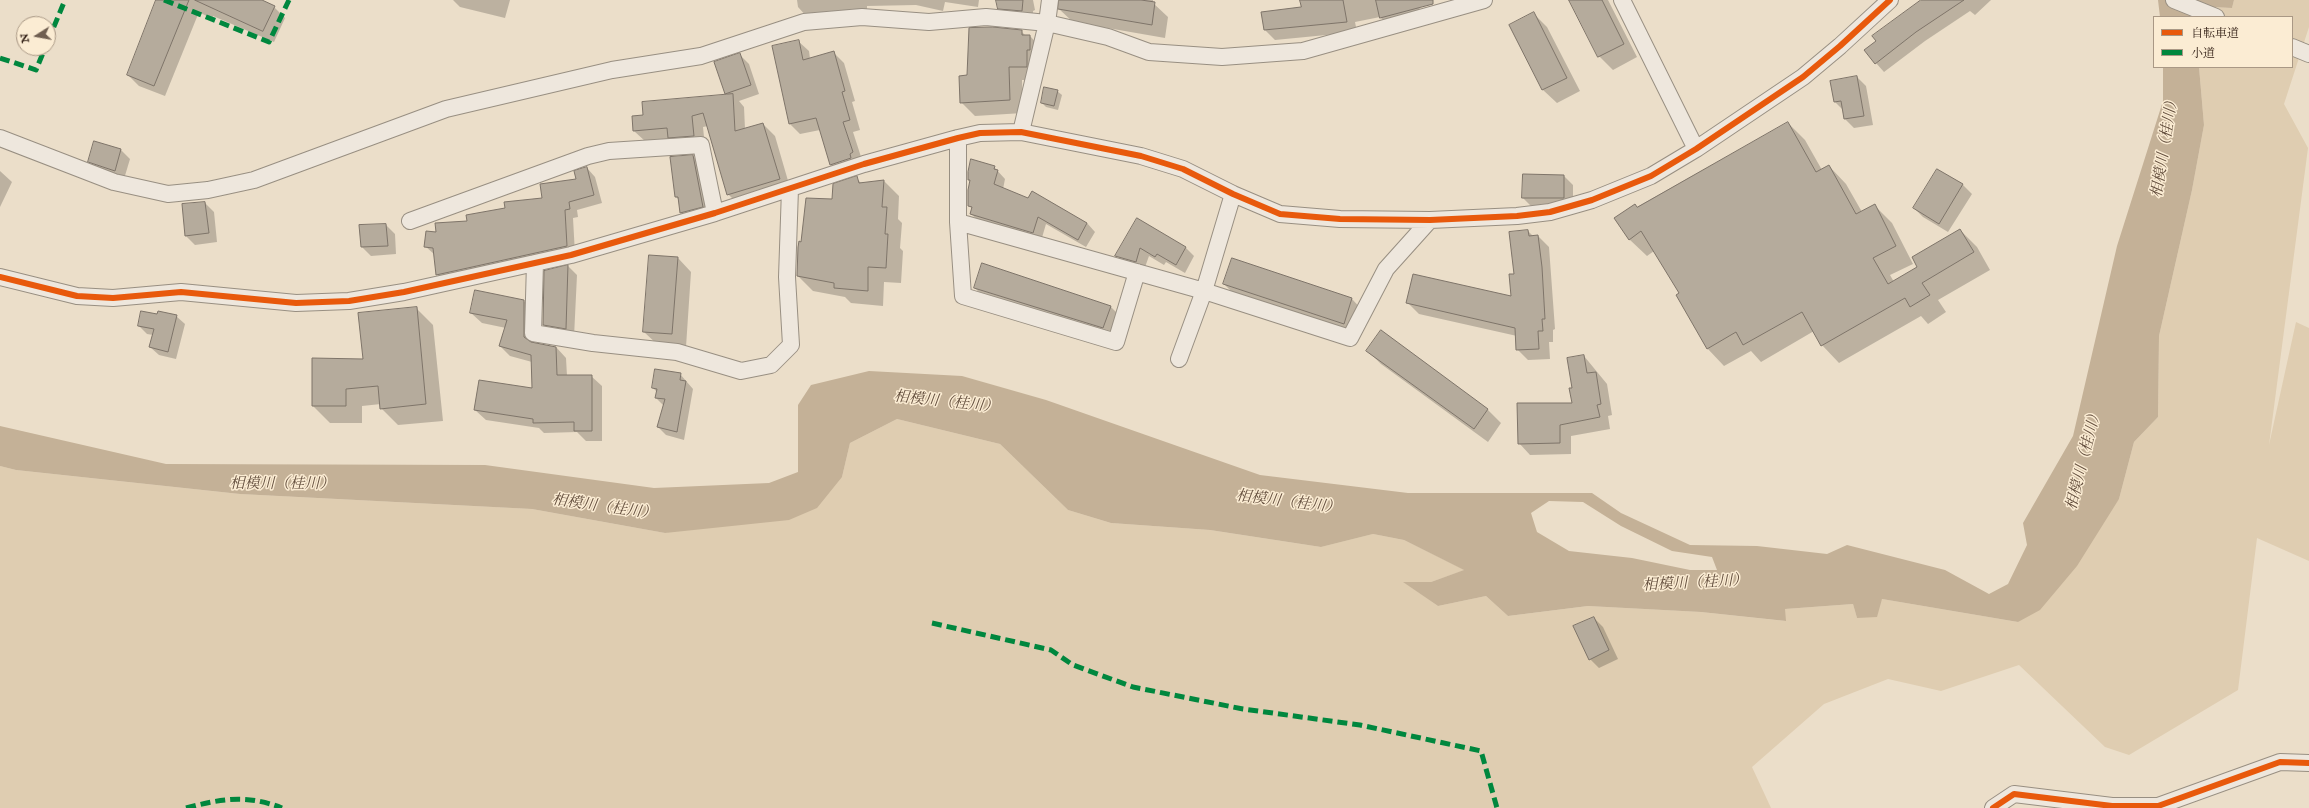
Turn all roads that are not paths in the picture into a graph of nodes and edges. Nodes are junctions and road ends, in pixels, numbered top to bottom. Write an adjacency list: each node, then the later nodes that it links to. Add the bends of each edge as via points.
1 (1050, 0): 7 (street)
2 (1484, 0): 7 (street, via 1304,51 1222,57 1149,52 1108,38)
3 (1622, 0): 11 (street)
4 (1890, 0): 11 (street, via 1803,77)
5 (2174, 0): 6 (street)
6 (2214, 16)
7 (1047, 23): 8 (street); 9 (street, via 986,17 929,22 862,17 804,22 701,56 612,70 446,109 254,180 208,190 168,194 114,182)
8 (1021, 132): 10 (street, via 980,133); 13 (street, via 1141,156 1183,169)
9 (0, 138)
10 (958, 138): 12 (street); 17 (street)
11 (1696, 149): 15 (street, via 1651,176 1592,200 1557,210 1517,216)
12 (790, 189): 14 (street); 18 (street, via 787,277 791,345 771,365 741,371 677,352 593,343 533,333)
13 (1233, 194): 15 (street, via 1280,214 1340,219); 21 (street)
14 (715, 213): 16 (street, via 701,145 609,151 588,156); 18 (street)
15 (1430, 220): 21 (street, via 1386,269 1350,338)
16 (410, 222)
17 (958, 222): 19 (street); 19 (street, via 963,296 1116,342)
18 (535, 263): 20 (street, via 396,294 349,301 296,303 181,292 113,298 77,296)
19 (1137, 272): 21 (street)
20 (0, 277)
21 (1204, 291): 22 (street)
22 (1179, 359)
23 (2309, 763): 24 (street, via 2280,762 2158,806 2112,806 2014,794)
24 (1993, 808)

